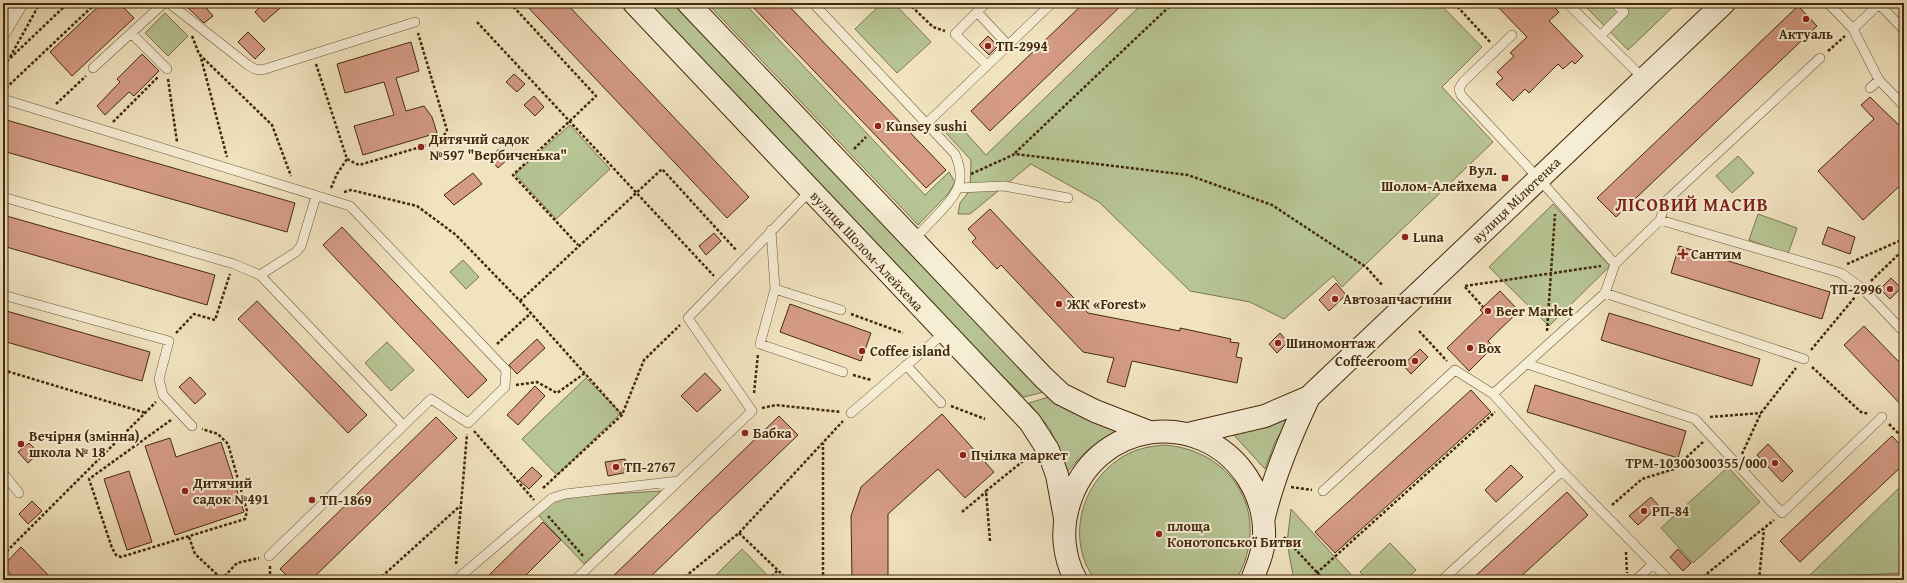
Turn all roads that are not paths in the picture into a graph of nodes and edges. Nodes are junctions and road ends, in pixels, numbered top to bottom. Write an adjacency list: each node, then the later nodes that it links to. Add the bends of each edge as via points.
1 (19, 3): 17 (street)
2 (164, 3): 19 (lane)
3 (169, 3): 15 (lane, via 255,69 270,68)
4 (634, 3): 35 (street, вулиця Шолом-Алейхема)
5 (688, 3): 41 (street)
6 (812, 3): 32 (lane)
7 (986, 3): 14 (lane)
8 (1052, 3): 22 (lane)
9 (1567, 3): 21 (lane)
10 (1615, 3): 21 (lane, via 1624,12)
11 (1724, 3): 27 (street, вулиця Мілютенка)
12 (1828, 3): 16 (lane)
13 (1879, 4): 16 (lane); 18 (lane)
14 (977, 12): 22 (lane); 24 (lane, via 955,34)
15 (415, 22)
16 (1852, 29): 28 (lane)
17 (3, 30)
18 (1904, 30)
19 (131, 33): 25 (lane); 26 (lane)
20 (1512, 35): 33 (lane, via 1463,82 1459,89 1461,95)
21 (1600, 36): 27 (lane)
22 (1008, 45): 24 (lane)
23 (1820, 58): 39 (lane, via 1666,201)
24 (987, 65): 32 (lane)
25 (93, 68)
26 (167, 69)
27 (1644, 79): 33 (street, вулиця Мілютенка)
28 (1880, 80): 29 (lane); 31 (lane)
29 (1870, 88)
30 (3, 100): 36 (lane)
31 (1904, 106)
32 (926, 123): 34 (lane, via 955,154 960,166)
33 (1539, 179): 42 (lane); 55 (street, вулиця Мілютенка)
34 (959, 183): 38 (lane, via 1004,186); 41 (lane, via 954,197)
35 (810, 191): 40 (lane); 49 (street, вулиця Шолом-Алейхема)
36 (316, 196): 43 (lane, via 301,246 296,252); 59 (lane, via 350,206 506,370 506,387 468,423 430,398)
37 (3, 197): 43 (lane, via 234,264)
38 (1068, 198)
39 (1660, 220): 42 (lane); 48 (lane, via 1841,273 1863,289)
40 (771, 230): 44 (lane); 65 (lane, via 688,318 752,411)
41 (913, 241): 61 (street, via 1061,394)
42 (1615, 264): 45 (lane)
43 (260, 274): 59 (lane)
44 (775, 289): 47 (lane); 53 (lane, via 760,344)
45 (1605, 292): 50 (lane); 51 (lane)
46 (3, 295): 60 (lane, via 169,341 159,378 163,395)
47 (841, 310)
48 (1904, 332)
49 (944, 333): 52 (lane); 69 (street, вулиця Шолом-Алейхема, via 1030,422 1048,450 1057,475)
50 (1804, 359)
51 (1527, 364): 54 (lane); 58 (lane, via 1695,419 1782,513)
52 (906, 365): 56 (lane); 57 (lane)
53 (843, 372)
54 (1493, 394): 63 (lane); 66 (lane, via 1455,370)
55 (1309, 397): 62 (street, вулиця Мілютенка, via 1265,416); 68 (street, вулиця Мілютенка, via 1286,445 1272,483)
56 (941, 403)
57 (851, 413)
58 (1882, 417)
59 (404, 425): 71 (lane)
60 (192, 426)
61 (1149, 432): 62 (street, via 1169,431); 69 (street, via 1119,442 1092,460 1074,487)
62 (1188, 434): 68 (street, via 1216,445 1238,464 1255,489)
63 (1562, 471): 73 (lane); 80 (lane)
64 (3, 473): 67 (lane)
65 (679, 481): 74 (lane, via 552,498); 75 (lane)
66 (1324, 491)
67 (19, 493)
68 (1264, 517): 72 (street)
69 (1065, 518): 70 (street)
70 (1066, 552): 76 (street); 77 (street)
71 (269, 556)
72 (1261, 556): 78 (street); 79 (street)
73 (1653, 564): 81 (lane); 82 (lane)
74 (456, 580)
75 (575, 580)
76 (1058, 580)
77 (1076, 580)
78 (1252, 580)
79 (1271, 580)
80 (1442, 580)
81 (1636, 580)
82 (1669, 580)

